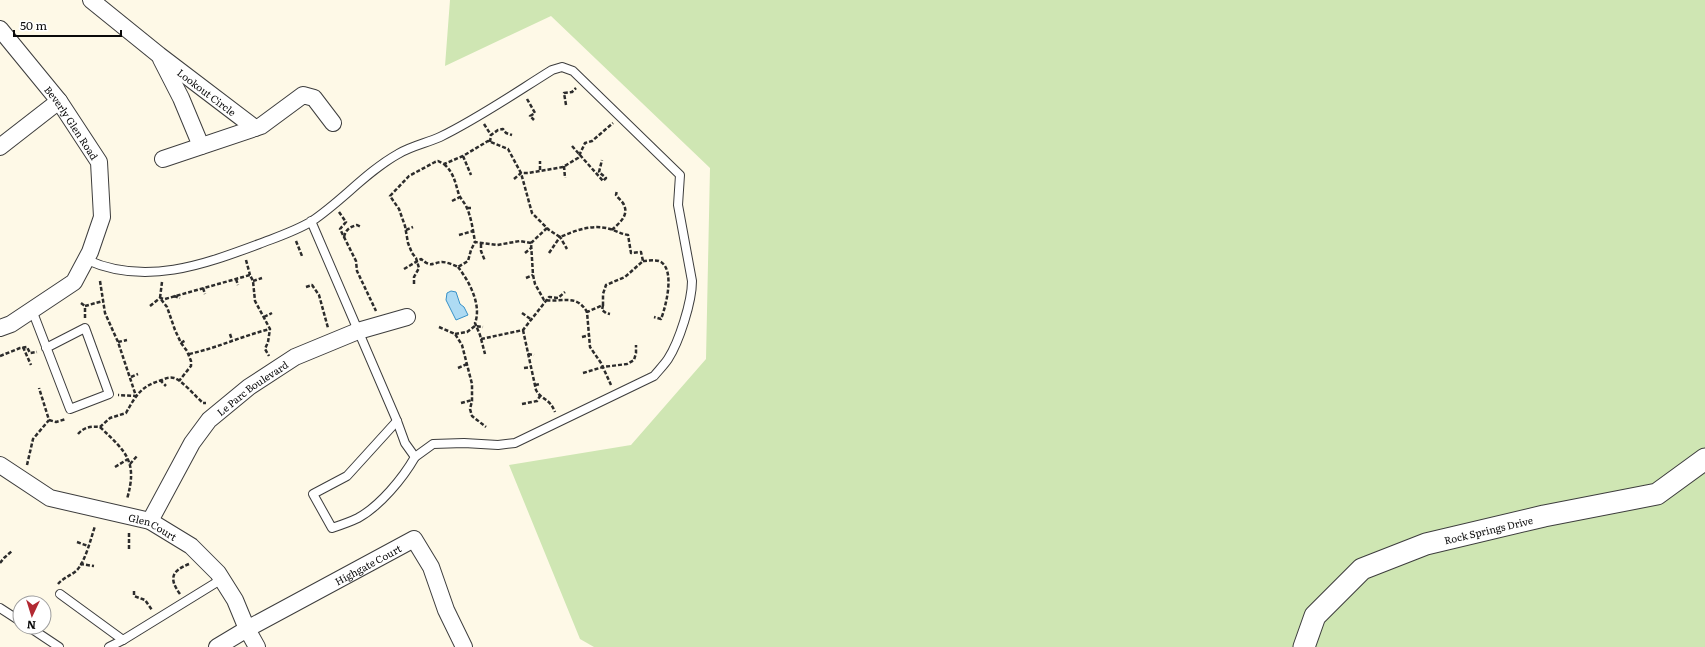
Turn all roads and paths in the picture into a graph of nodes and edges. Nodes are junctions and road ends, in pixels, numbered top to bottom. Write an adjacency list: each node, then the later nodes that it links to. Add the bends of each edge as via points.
1 (91, 0): 3 (street, Lookout Circle)
2 (0, 29): 6 (street, Beverly Glen Road)
3 (159, 55): 11 (street, Lookout Circle); 14 (street, Lookout Circle)
4 (583, 80): 5 (lane, via 573,71 562,67 552,70); 7 (path, via 572,92 564,93); 140 (lane, via 680,175 678,205 692,281 692,293 668,359 654,376)
5 (521, 89): 8 (path, via 535,112 530,116); 32 (lane, via 440,137 399,153 369,173)
6 (59, 101): 16 (street); 55 (street, Beverly Glen Road, via 99,162 102,217)
7 (566, 105)
8 (534, 120)
9 (333, 123): 11 (street, via 314,98 303,95 262,126)
10 (608, 127): 17 (path, via 592,141 585,143)
11 (255, 128): 14 (street)
12 (512, 135): 13 (path, via 503,129 498,130 491,135)
13 (490, 142): 18 (path); 25 (path, via 508,148)
14 (201, 146): 19 (street)
15 (572, 146): 17 (path)
16 (0, 147)
17 (580, 154): 21 (path, via 603,181 606,178 599,172); 23 (path)
18 (463, 156): 22 (path); 26 (path)
19 (163, 159)
20 (540, 160): 24 (path)
21 (602, 160)
22 (444, 164): 30 (path, via 454,176); 39 (path, via 438,161 428,165 410,176 390,196 399,209)
23 (564, 166): 24 (path); 27 (path)
24 (540, 170): 25 (path, via 528,174)
25 (521, 173): 28 (path); 38 (path, via 532,213)
26 (471, 174)
27 (565, 178)
28 (514, 179)
29 (617, 190): 40 (path, via 616,195 624,204 626,212)
30 (460, 197): 31 (path); 33 (path)
31 (452, 200)
32 (333, 204): 35 (lane); 44 (path, via 346,222 340,229)
33 (466, 208): 34 (path); 42 (path)
34 (473, 208)
35 (310, 221): 41 (lane); 104 (lane)
36 (361, 227): 44 (path, via 357,225 350,228)
37 (413, 227): 39 (path)
38 (547, 228): 45 (path); 47 (path)
39 (406, 230): 57 (path, via 408,243)
40 (612, 230): 45 (path, via 588,227); 56 (path, via 628,236 631,253 641,252)
41 (292, 231): 51 (lane); 54 (path)
42 (473, 231): 43 (path); 46 (path)
43 (458, 235)
44 (344, 237): 74 (path)
45 (560, 237): 50 (path); 53 (path)
46 (475, 242): 48 (path); 59 (path, via 468,261)
47 (531, 242): 48 (path, via 520,240 497,245); 49 (path)
48 (482, 244): 58 (path, via 481,251)
49 (532, 247): 52 (path); 62 (path)
50 (567, 249)
51 (244, 250): 55 (lane, via 174,270 151,273 120,270); 61 (path)
52 (525, 253)
53 (549, 253)
54 (302, 256)
55 (87, 260): 86 (street, Beverly Glen Road, via 74,282)
56 (643, 261): 83 (path, via 625,277 606,285); 93 (path, via 660,261 666,266 668,274 665,307 661,319)
57 (418, 262): 59 (path, via 421,259 428,265 443,262); 60 (path); 69 (path, via 419,268 414,277)
58 (485, 262)
59 (458, 267): 96 (path, via 474,296 477,316)
60 (404, 269)
61 (250, 275): 65 (path); 67 (path)
62 (533, 275): 64 (path); 80 (path, via 535,284)
63 (262, 278): 67 (path)
64 (526, 278)
65 (236, 279): 70 (path); 73 (path)
66 (100, 281): 81 (path)
67 (253, 281): 91 (path, via 255,301)
68 (162, 282): 78 (path)
69 (414, 284)
70 (238, 285)
71 (368, 285): 74 (path)
72 (306, 287): 102 (path, via 312,285 319,295)
73 (203, 288): 76 (path); 77 (path)
74 (366, 290): 95 (path)
75 (565, 292): 80 (path, via 558,298 549,297)
76 (204, 294)
77 (174, 296): 78 (path); 79 (path)
78 (160, 298): 85 (path); 114 (path, via 167,307)
79 (180, 298)
80 (546, 300): 87 (path, via 570,299 582,304); 94 (path)
81 (103, 301): 84 (path); 113 (path, via 105,313)
82 (81, 303): 84 (path)
83 (603, 305): 87 (path); 90 (path, via 602,310)
84 (85, 306): 100 (path)
85 (150, 306)
86 (32, 310): 99 (street, Beverly Glen Road); 117 (lane)
87 (587, 312): 107 (path)
88 (272, 313): 91 (path)
89 (522, 313): 94 (path)
90 (610, 314)
91 (264, 317): 101 (path)
92 (407, 317): 95 (street, Le Parc Boulevard)
93 (654, 317)
94 (532, 320): 103 (path)
95 (382, 324): 104 (street, Le Parc Boulevard)
96 (475, 326): 98 (path); 106 (path, via 467,332); 112 (path)
97 (439, 327): 106 (path)
98 (483, 327)
99 (0, 328)
100 (85, 328): 117 (lane); 139 (lane)
101 (270, 328): 111 (path, via 245,338); 123 (path, via 265,349)
102 (329, 330)
103 (523, 330): 112 (path); 120 (path)
104 (358, 331): 149 (lane); 163 (street, Le Parc Boulevard, via 295,356 249,387 209,420 192,443)
105 (230, 334): 111 (path)
106 (455, 334): 124 (path, via 462,345)
107 (590, 335): 108 (path); 127 (path, via 590,347)
108 (582, 337)
109 (127, 340): 113 (path)
110 (186, 340): 114 (path)
111 (232, 340): 118 (path)
112 (480, 340): 119 (path)
113 (118, 342): 132 (path)
114 (181, 343): 118 (path)
115 (636, 345): 127 (path, via 634,360 627,364)
116 (23, 348): 117 (path, via 27,347 32,353 41,352); 122 (path); 125 (path)
117 (46, 348): 147 (lane)
118 (189, 354): 134 (path, via 191,366)
119 (485, 354)
120 (528, 354): 121 (path); 126 (path)
121 (534, 355)
122 (0, 356)
123 (270, 357)
124 (467, 364): 128 (path); 143 (path, via 472,384)
125 (31, 365)
126 (531, 367): 129 (path); 136 (path)
127 (603, 367): 130 (path); 140 (path)
128 (458, 368)
129 (524, 368)
130 (582, 373)
131 (138, 374): 132 (path)
132 (130, 377): 141 (path)
133 (160, 380): 134 (path, via 175,378); 137 (path); 141 (path, via 143,388)
134 (179, 382): 145 (path, via 203,403)
135 (540, 384): 136 (path)
136 (535, 385): 142 (path)
137 (166, 386)
138 (39, 388): 148 (path)
139 (110, 394): 141 (path); 147 (lane)
140 (615, 394): 150 (lane)
141 (136, 396): 151 (path, via 126,412 110,418)
142 (540, 396): 146 (path, via 536,401); 150 (path, via 551,404)
143 (472, 400): 144 (path); 152 (path, via 472,416)
144 (461, 403)
145 (209, 404)
146 (522, 404)
147 (70, 409): 148 (path, via 67,418 56,422)
148 (49, 420): 160 (path, via 33,439)
149 (397, 421): 155 (lane, via 405,444); 155 (lane, via 347,476 313,494 332,528 358,518 378,503 407,472)
150 (558, 421): 155 (lane, via 515,443 433,444)
151 (100, 427): 153 (path, via 82,429); 156 (path, via 120,446)
152 (486, 428)
153 (78, 434)
154 (137, 456): 158 (path)
155 (415, 457)
156 (128, 459): 158 (path); 161 (path)
157 (1705, 459): 189 (street, Rock Springs Drive, via 1657,494 1544,516 1426,544 1362,568 1315,616)
158 (130, 464): 162 (path, via 132,479)
159 (0, 465): 163 (street, Glen Court, via 50,498)
160 (27, 466)
161 (115, 467)
162 (127, 499)
163 (150, 521): 174 (street, Glen Court, via 191,546)
164 (94, 526): 167 (path)
165 (129, 532): 168 (path)
166 (77, 542): 167 (path)
167 (88, 546): 172 (path)
168 (129, 549)
169 (12, 551): 170 (path)
170 (0, 563)
171 (191, 563): 177 (path, via 177,570 173,576 173,584)
172 (80, 564): 173 (path); 176 (path, via 58,584)
173 (94, 566)
174 (222, 579): 177 (lane); 181 (street, Glen Court, via 235,600)
175 (134, 591): 180 (path, via 134,596 145,600)
176 (60, 594): 183 (lane)
177 (186, 601): 180 (lane)
178 (0, 608): 179 (lane)
179 (12, 616)
180 (158, 619): 183 (lane)
181 (247, 629): 186 (street, Highgate Court); 187 (street, Glen Court); 188 (street, Highgate Court, via 414,539 431,566 446,610)
182 (41, 635): 184 (lane)
183 (123, 640): 185 (lane)
184 (59, 647)
185 (109, 647)
186 (217, 647)
187 (258, 647)
188 (464, 647)
189 (1304, 647)

